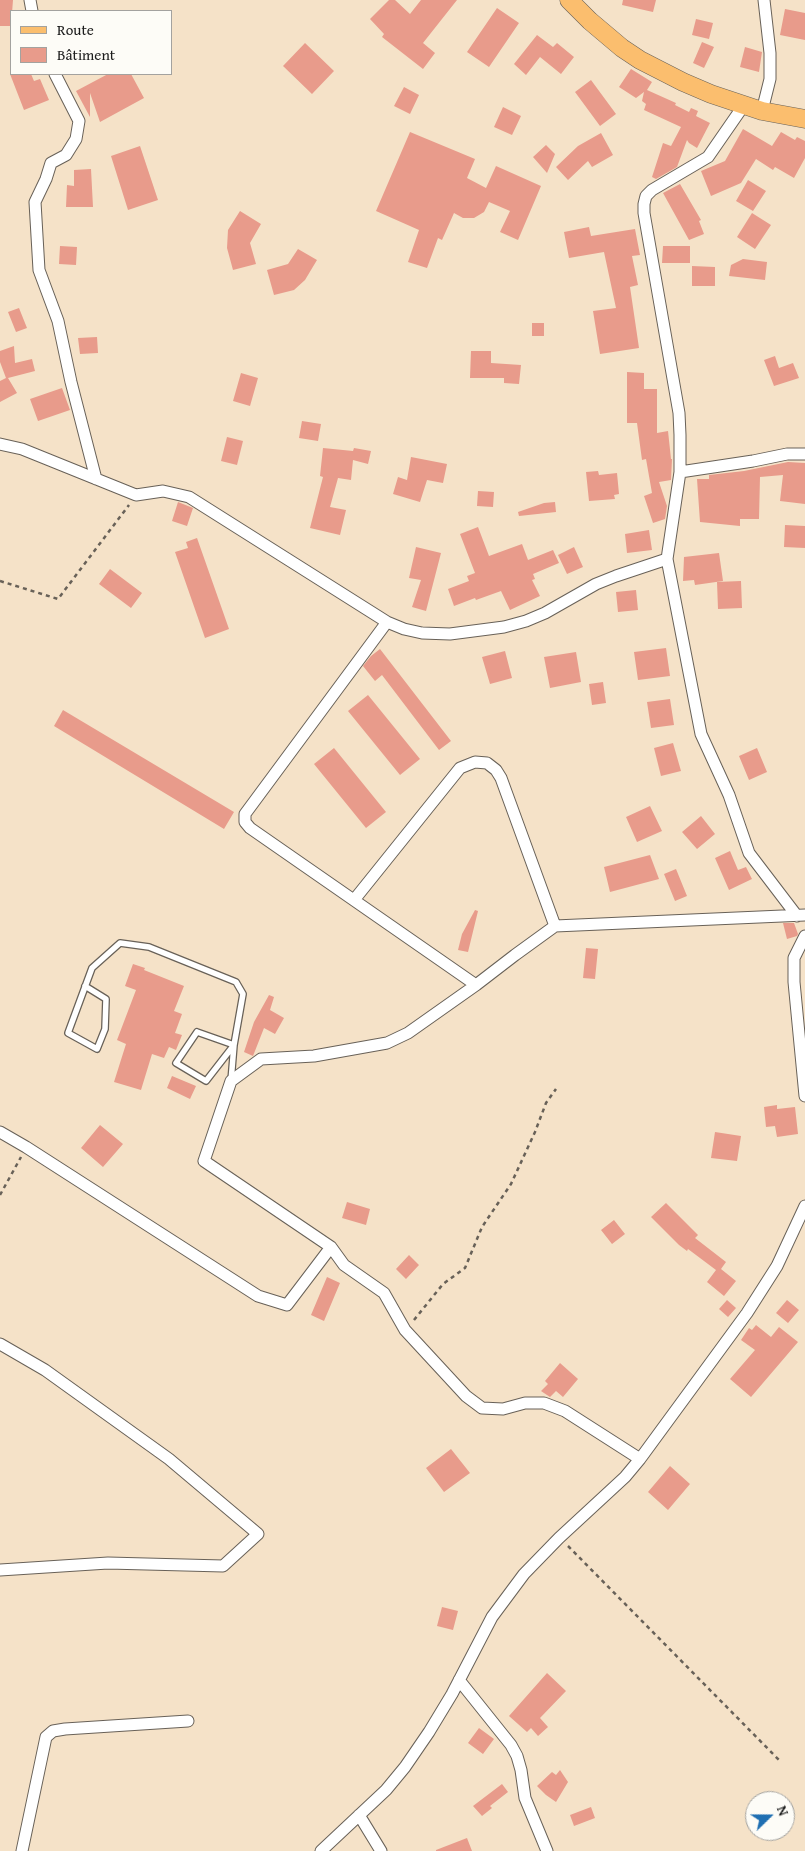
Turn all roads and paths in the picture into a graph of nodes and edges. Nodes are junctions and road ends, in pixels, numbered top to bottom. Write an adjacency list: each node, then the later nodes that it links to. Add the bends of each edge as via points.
1 (569, 0): 4 (main road, via 640,60 683,82)
2 (764, 0): 5 (street, via 770,79)
3 (56, 75): 10 (street, via 79,121 76,139 66,155 51,163 34,202 39,270 58,322)
4 (744, 105): 5 (main road); 9 (street, via 708,157 652,190 644,204 679,413)
5 (762, 111): 6 (main road)
6 (805, 119)
7 (0, 444): 10 (street, via 22,449)
8 (805, 454): 9 (street, via 787,454)
9 (680, 472): 12 (street)
10 (96, 478): 11 (street)
11 (136, 495): 13 (path, via 58,599); 14 (street, via 163,491 189,498)
12 (667, 559): 14 (street, via 596,584 545,613 504,627 450,634 422,633); 16 (street, via 702,734 729,795 749,853)
13 (0, 581)
14 (387, 622): 15 (street, via 245,814 245,822 250,828)
15 (354, 900): 17 (street, via 460,768 475,762 487,763 501,778); 19 (street)
16 (801, 916): 17 (street)
17 (555, 926): 19 (street)
18 (805, 936): 24 (street, via 794,958)
19 (476, 985): 22 (street, via 408,1033 387,1043 314,1056 261,1059)
20 (85, 986): 20 (lane, via 68,1033 97,1049 105,1029 106,999); 21 (lane, via 92,968 120,943 149,947 236,982 243,994)
21 (234, 1045): 21 (lane, via 197,1032 176,1063 206,1081); 22 (lane)
22 (231, 1080): 29 (street, via 204,1160)
23 (556, 1089): 30 (path, via 546,1103 511,1184 482,1227 465,1268 443,1284)
24 (805, 1096)
25 (0, 1132): 26 (street)
26 (26, 1147): 27 (path); 29 (street, via 258,1296 287,1305)
27 (0, 1195)
28 (805, 1206): 32 (street, via 777,1266 747,1313)
29 (331, 1247): 30 (street, via 344,1265 384,1293)
30 (405, 1330): 32 (street, via 466,1396 482,1408 503,1409 525,1403 544,1403 565,1411)
31 (0, 1344): 34 (street, via 45,1370 169,1459 258,1534 223,1566 108,1563)
32 (640, 1458): 33 (street, via 625,1478)
33 (560, 1538): 35 (street, via 524,1574 492,1617); 37 (path)
34 (0, 1570)
35 (459, 1680): 38 (street, via 430,1732 405,1767); 42 (street, via 517,1756 525,1798)
36 (188, 1721): 39 (street, via 53,1731 46,1737)
37 (781, 1762)
38 (359, 1815): 40 (street); 41 (street)
39 (22, 1851)
40 (321, 1851)
41 (381, 1851)
42 (547, 1851)

